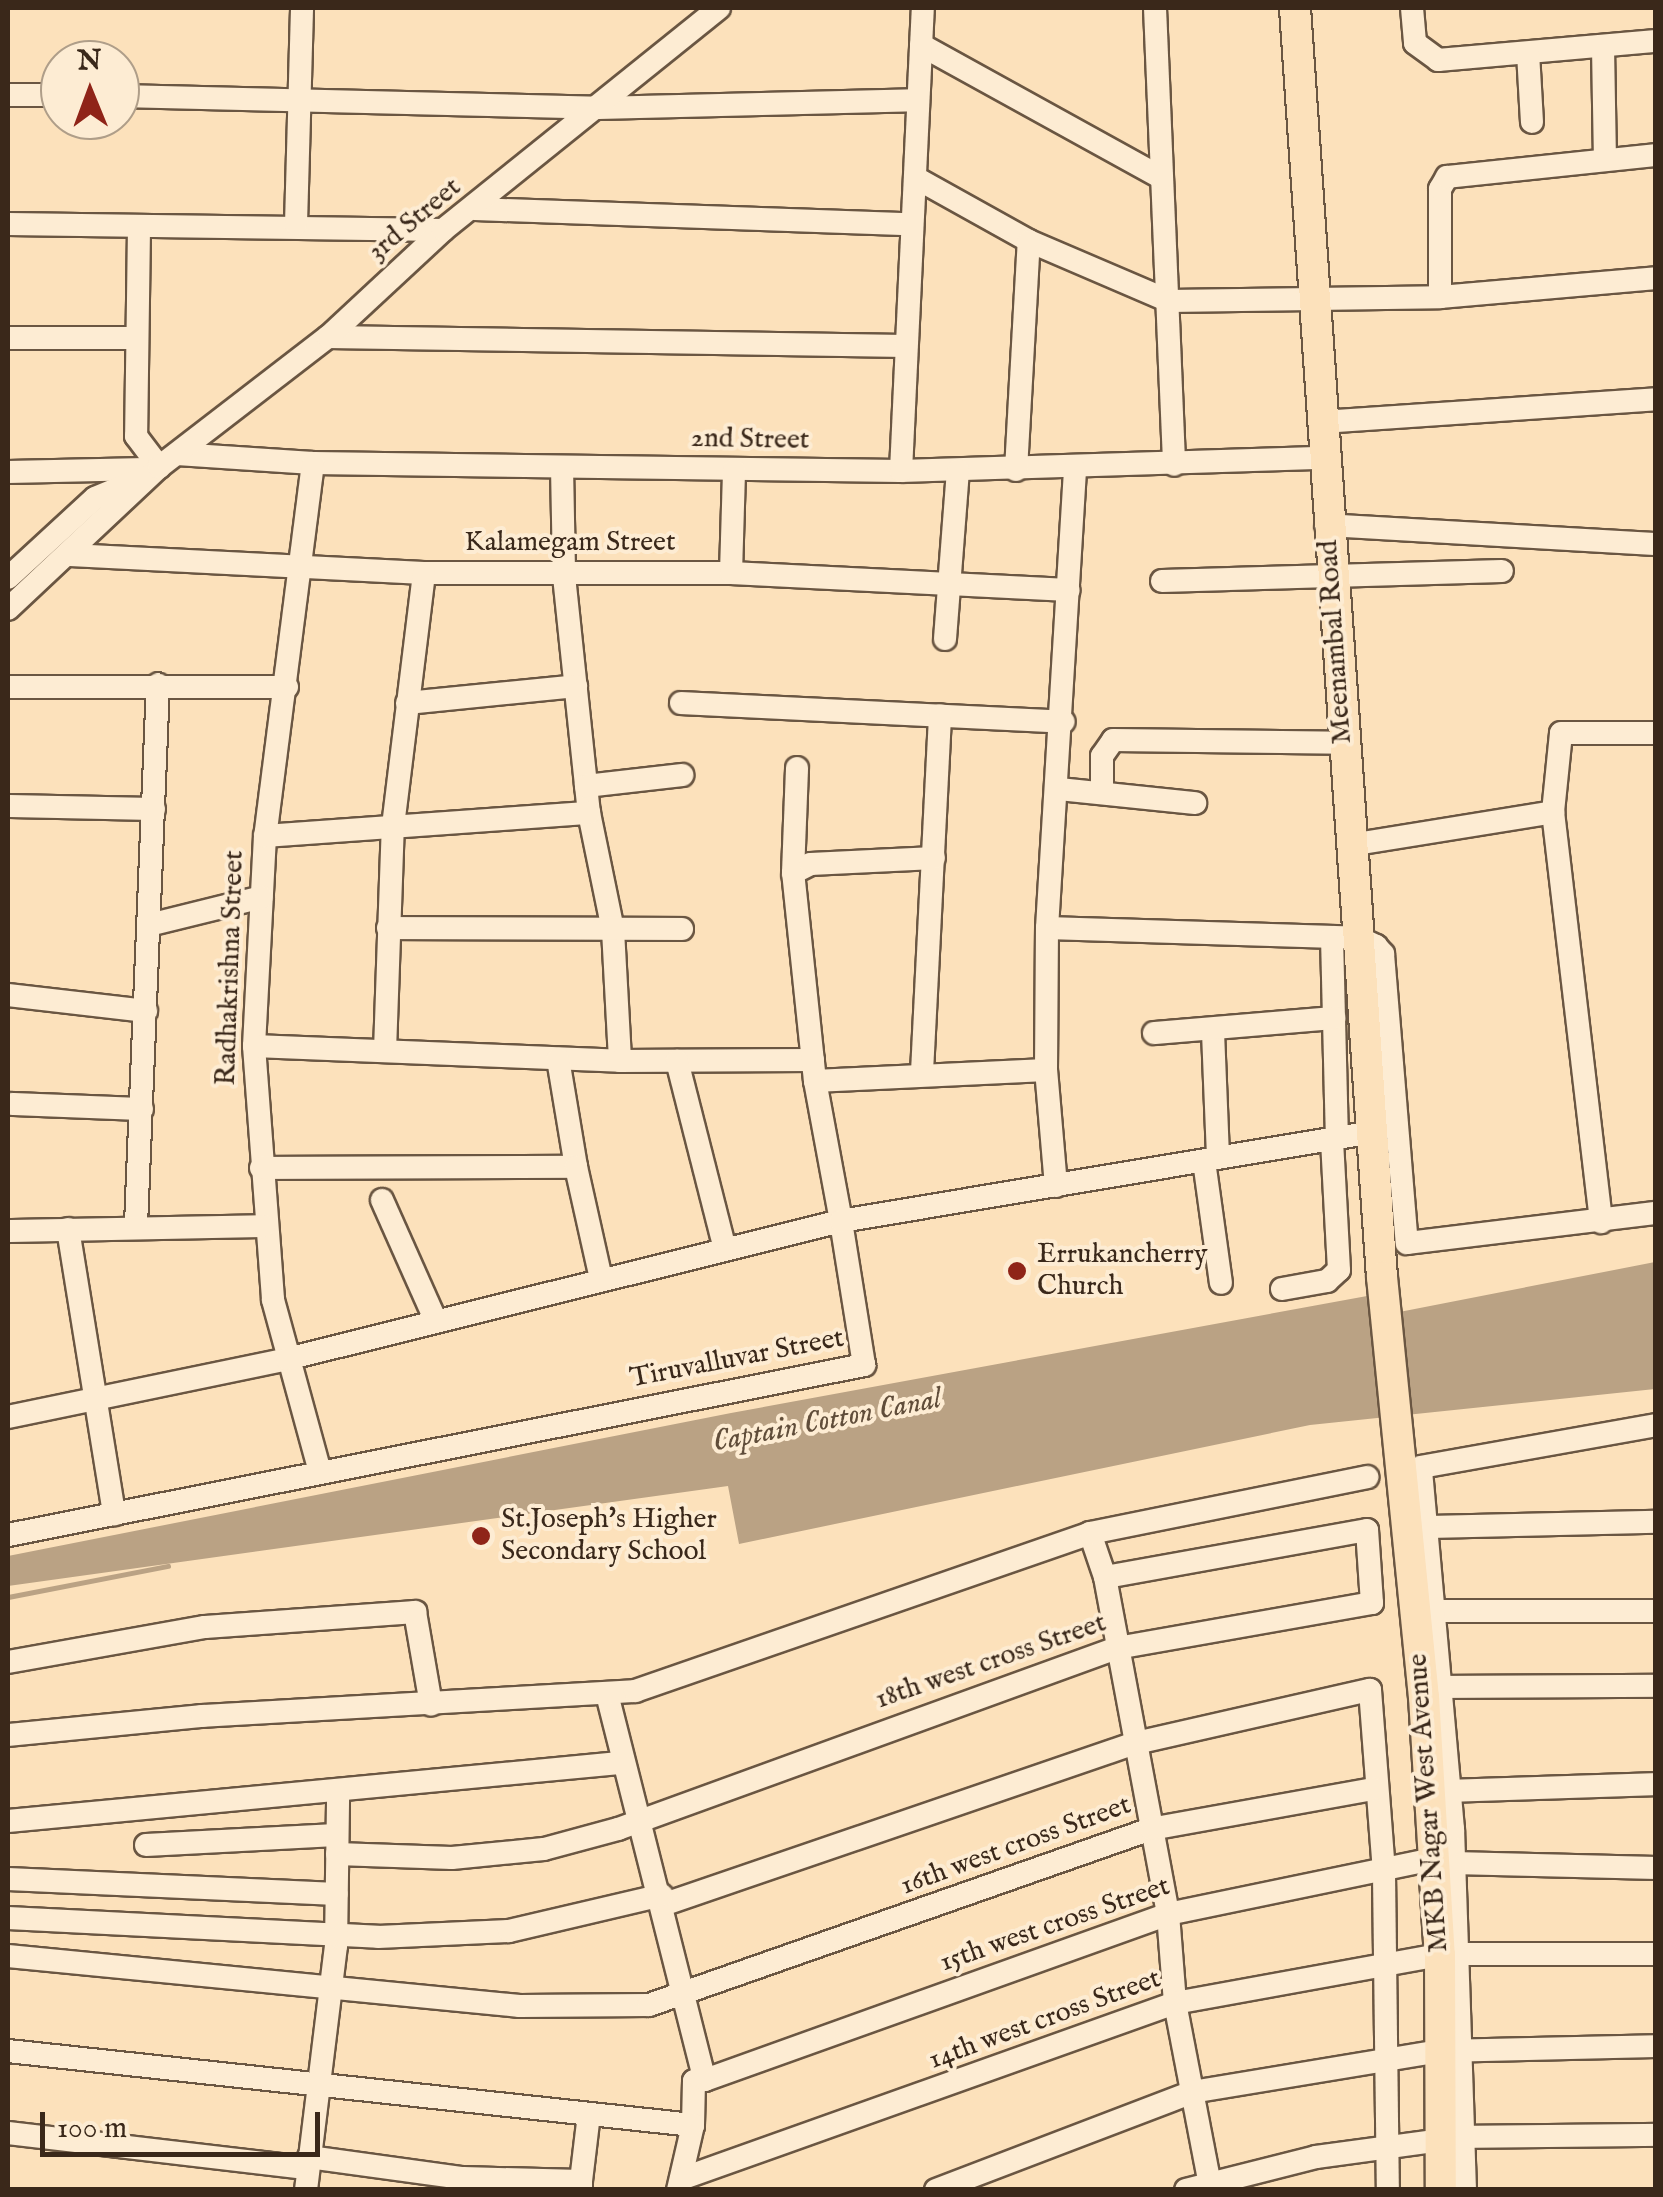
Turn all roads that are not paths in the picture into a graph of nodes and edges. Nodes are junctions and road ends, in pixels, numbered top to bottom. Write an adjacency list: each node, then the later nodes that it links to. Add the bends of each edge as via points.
1 (302, 8): 14 (street)
2 (719, 8): 16 (street, 3rd Street)
3 (923, 8): 8 (street)
4 (1154, 8): 21 (street)
5 (1295, 8): 31 (main road, Meenambal Road)
6 (1412, 8): 10 (street, via 1414,43 1422,54 1438,60)
7 (1656, 41): 9 (street)
8 (920, 45): 15 (street); 21 (street)
9 (1603, 47): 10 (street); 19 (street)
10 (1528, 53): 17 (street)
11 (8, 95): 12 (street)
12 (40, 95)
13 (140, 96): 14 (street)
14 (295, 98): 16 (street); 24 (street)
15 (916, 100): 16 (street); 20 (street)
16 (598, 108): 22 (street, 3rd Street)
17 (1532, 122)
18 (1656, 156): 19 (street)
19 (1606, 159): 30 (street, via 1447,177 1440,189)
20 (916, 178): 25 (street); 28 (street)
21 (1162, 178): 32 (street)
22 (475, 209): 25 (street); 27 (street, 3rd Street)
23 (8, 224): 26 (street)
24 (296, 224): 26 (street); 27 (street)
25 (909, 224): 36 (street)
26 (140, 228): 35 (street)
27 (443, 230): 33 (street, 3rd Street)
28 (1029, 241): 32 (street); 45 (street)
29 (1656, 278): 30 (street)
30 (1440, 297): 31 (street)
31 (1319, 301): 32 (street); 38 (main road, Meenambal Road)
32 (1168, 302): 41 (street)
33 (328, 336): 36 (street); 42 (street, 3rd Street)
34 (8, 338): 35 (street)
35 (136, 338): 42 (street, via 136,436)
36 (906, 346): 47 (street)
37 (1656, 399): 38 (street)
38 (1322, 422): 39 (main road, Meenambal Road)
39 (1324, 458): 41 (street, 2nd Street); 50 (main road, Meenambal Road)
40 (313, 463): 42 (street, 2nd Street); 43 (street, 2nd Street); 53 (street, Radhakrishna Street)
41 (1174, 465): 46 (street, 2nd Street)
42 (160, 467): 49 (street, 2nd Street); 52 (street, 3rd Street); 59 (street, 3rd Street, via 95,498)
43 (562, 467): 44 (street, 2nd Street); 57 (street)
44 (734, 470): 47 (street, 2nd Street); 56 (street)
45 (1016, 470): 46 (street, 2nd Street); 48 (street, 2nd Street)
46 (1075, 470): 62 (street)
47 (901, 471): 48 (street, 2nd Street)
48 (958, 471): 60 (street)
49 (8, 472)
50 (1326, 524): 51 (street); 58 (main road, Meenambal Road)
51 (1656, 544)
52 (70, 554): 53 (street, Kalamegam Street); 63 (street, 3rd Street)
53 (301, 566): 55 (street, Kalamegam Street); 66 (street, Radhakrishna Street)
54 (1502, 571): 58 (street)
55 (424, 572): 57 (street, Kalamegam Street); 69 (street)
56 (731, 573): 57 (street, Kalamegam Street); 60 (street, Kalamegam Street)
57 (564, 576): 67 (street)
58 (1332, 577): 61 (street); 74 (main road, Meenambal Road)
59 (8, 578)
60 (950, 580): 62 (street, Kalamegam Street); 64 (street)
61 (1162, 581)
62 (1069, 590): 72 (street)
63 (8, 609)
64 (945, 639)
65 (158, 684): 66 (street); 68 (street); 82 (street)
66 (287, 686): 86 (street, Radhakrishna Street)
67 (576, 686): 69 (street); 77 (street)
68 (8, 687)
69 (407, 703): 85 (street)
70 (681, 703): 71 (street)
71 (940, 714): 72 (street); 88 (street)
72 (1064, 722): 78 (street)
73 (1656, 732): 83 (street, via 1561,733)
74 (1344, 743): 79 (street, via 1112,740 1102,756); 87 (main road, Meenambal Road)
75 (797, 768): 89 (street)
76 (682, 775): 77 (street)
77 (586, 786): 84 (street)
78 (1059, 790): 79 (street); 93 (street)
79 (1102, 792): 80 (street)
80 (1196, 803)
81 (8, 806): 82 (street)
82 (154, 809): 91 (street)
83 (1554, 812): 87 (street); 121 (street)
84 (589, 814): 85 (street); 95 (street)
85 (393, 826): 86 (street); 92 (street)
86 (265, 836): 90 (street, Radhakrishna Street)
87 (1350, 845): 96 (main road, Meenambal Road)
88 (934, 858): 89 (street, via 810,864); 109 (street)
89 (793, 873): 107 (street)
90 (262, 897): 91 (street); 102 (street, Radhakrishna Street)
91 (149, 926): 98 (street)
92 (388, 928): 95 (street); 103 (street)
93 (1047, 928): 96 (street); 108 (street)
94 (682, 929): 95 (street)
95 (613, 930): 106 (street)
96 (1346, 938): 99 (street); 112 (main road, Meenambal Road); 121 (street, via 1382,954 1407,1243)
97 (8, 996): 98 (street)
98 (146, 1012): 111 (street)
99 (1334, 1018): 100 (street); 113 (street)
100 (1214, 1032): 101 (street); 114 (street)
101 (1154, 1033)
102 (254, 1046): 103 (street); 116 (street, Radhakrishna Street)
103 (385, 1051): 104 (street)
104 (558, 1059): 106 (street); 115 (street)
105 (677, 1061): 106 (street); 107 (street); 126 (street)
106 (620, 1062)
107 (814, 1070): 109 (street); 120 (street)
108 (1046, 1070): 109 (street); 117 (street)
109 (922, 1072)
110 (12, 1104): 111 (street)
111 (142, 1109): 122 (street)
112 (1372, 1132): 113 (street); 127 (main road, Meenambal Road)
113 (1335, 1138): 114 (street); 130 (street, via 1339,1270 1327,1281)
114 (1211, 1160): 117 (street); 129 (street)
115 (576, 1167): 116 (street); 128 (street)
116 (260, 1168): 123 (street, Radhakrishna Street)
117 (1056, 1186): 120 (street)
118 (382, 1200): 131 (street)
119 (1656, 1212): 121 (street)
120 (841, 1220): 126 (street); 136 (street, Tiruvalluvar Street, via 864,1365)
121 (1601, 1222)
122 (136, 1225): 123 (street); 124 (street)
123 (264, 1226): 132 (street, Radhakrishna Street)
124 (68, 1228): 125 (street); 133 (street)
125 (8, 1231)
126 (725, 1249): 128 (street)
127 (1382, 1277): 164 (main road, MKB Nagar West Avenue)
128 (601, 1279): 131 (street)
129 (1221, 1283)
130 (1282, 1289)
131 (434, 1317): 132 (street)
132 (287, 1359): 133 (street); 136 (street, Radhakrishna Street)
133 (96, 1402): 134 (street); 138 (street)
134 (8, 1417)
135 (1656, 1425): 140 (street, via 1421,1467)
136 (320, 1472): 138 (street, Tiruvalluvar Street)
137 (1367, 1477): 141 (street)
138 (114, 1514): 142 (street, Tiruvalluvar Street)
139 (1656, 1522): 140 (street)
140 (1429, 1527): 144 (street)
141 (1090, 1533): 143 (street); 150 (street, via 635,1691)
142 (8, 1536)
143 (1105, 1577): 146 (street); 146 (street, 18th west cross Street, via 1367,1530 1372,1603)
144 (1437, 1610): 145 (street); 148 (street)
145 (1656, 1612)
146 (1117, 1648): 153 (street); 159 (street, 18th west cross Street)
147 (8, 1662): 151 (street, via 204,1628 415,1612)
148 (1443, 1686): 149 (street); 157 (street)
149 (1656, 1686)
150 (607, 1694): 151 (street); 154 (street)
151 (431, 1704): 152 (street, via 61,1726)
152 (8, 1735)
153 (1136, 1743): 156 (street, via 1370,1690); 161 (street); 169 (street)
154 (619, 1764): 158 (street); 159 (street)
155 (1656, 1784): 157 (street)
156 (1373, 1789): 161 (street, 16th west cross Street); 166 (street)
157 (1450, 1791): 164 (street)
158 (338, 1794): 160 (street); 163 (street)
159 (640, 1818): 163 (street, 18th west cross Street, via 544,1849 490,1856); 169 (street)
160 (8, 1821)
161 (1151, 1829): 170 (street); 178 (street, 16th west cross Street)
162 (146, 1845): 163 (street, 18th west cross Street)
163 (337, 1845): 168 (street)
164 (1443, 1845): 165 (street, 15th west cross Street); 166 (street, 15th west cross Street); 173 (main road, MKB Nagar West Avenue)
165 (1656, 1868)
166 (1384, 1874): 170 (street, 15th west cross Street); 176 (street)
167 (8, 1879): 168 (street)
168 (336, 1894): 172 (street)
169 (663, 1899): 172 (street, via 509,1931); 178 (street)
170 (1168, 1914): 179 (street); 184 (street, 15th west cross Street)
171 (8, 1918): 172 (street)
172 (336, 1935): 177 (street)
173 (1450, 1954): 174 (street, 14th west cross Street); 176 (street, 14th west cross Street); 182 (main road, MKB Nagar West Avenue)
174 (1656, 1954)
175 (8, 1956): 177 (street, 16th west cross Street, via 170,1975)
176 (1382, 1966): 179 (street, 14th west cross Street); 183 (street)
177 (330, 1983): 178 (street, 16th west cross Street, via 592,2009); 185 (street)
178 (688, 1994): 184 (street)
179 (1174, 2003): 186 (street); 194 (street, 14th west cross Street)
180 (1656, 2046): 182 (street)
181 (8, 2051): 185 (street)
182 (1451, 2052): 183 (street); 191 (main road, MKB Nagar West Avenue)
183 (1384, 2061): 186 (street); 192 (street)
184 (705, 2080): 188 (street, via 694,2081)
185 (318, 2084): 187 (street); 193 (street)
186 (1192, 2092): 196 (street); 197 (street)
187 (590, 2114): 188 (street); 195 (street)
188 (693, 2126): 194 (street)
189 (8, 2133): 193 (street)
190 (1656, 2135): 191 (street)
191 (1454, 2139): 192 (street); 200 (main road, MKB Nagar West Avenue); 201 (street)
192 (1387, 2148): 196 (street); 199 (street)
193 (308, 2172): 195 (street)
194 (679, 2184)
195 (581, 2185)
196 (1210, 2185): 198 (street)
197 (936, 2190)
198 (1186, 2190)
199 (1388, 2190)
200 (1441, 2190)
201 (1466, 2190)

